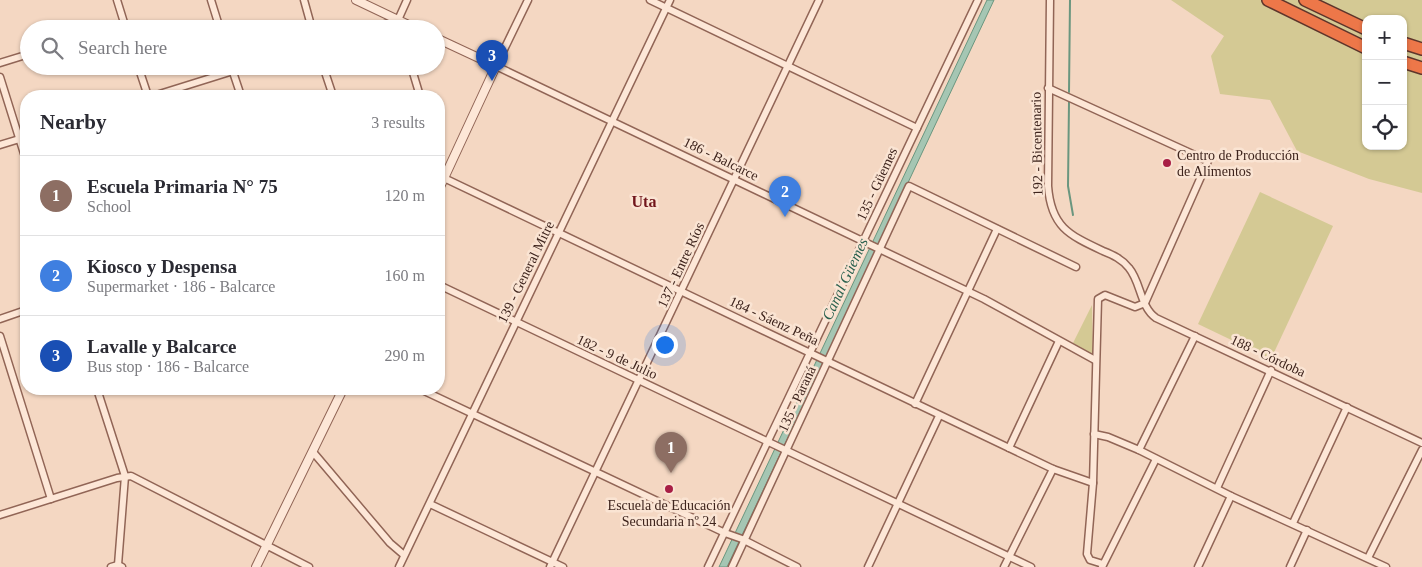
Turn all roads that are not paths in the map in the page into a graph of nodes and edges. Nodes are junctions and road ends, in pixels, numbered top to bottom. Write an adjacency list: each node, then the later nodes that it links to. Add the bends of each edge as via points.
1 (117, 0): 15 (street)
2 (211, 0): 16 (street)
3 (304, 0): 17 (street)
4 (356, 0): 18 (street)
5 (407, 0): 18 (street)
6 (528, 0): 29 (street)
7 (650, 0): 14 (street)
8 (670, 0): 14 (street, 139 - General Mitre)
9 (819, 0): 30 (street, 137 - Entre Ríos)
10 (978, 0): 45 (street, 135 - Güemes)
11 (1050, 0): 38 (street, 192 - Bicentenario)
12 (1268, 0): 24 (highway)
13 (1305, 0): 19 (highway)
14 (666, 8): 30 (street); 44 (street, 139 - General Mitre)
15 (124, 20)
16 (217, 20)
17 (310, 20)
18 (398, 20)
19 (1362, 26)
20 (1407, 39): 22 (highway)
21 (445, 42): 29 (street)
22 (1422, 43)
23 (1407, 44): 25 (highway)
24 (1362, 46)
25 (1422, 50)
26 (20, 57): 27 (street)
27 (0, 63)
28 (1407, 63): 31 (highway)
29 (496, 66): 44 (street, 186 - Balcarce); 49 (street)
30 (788, 67): 45 (street); 50 (street, 137 - Entre Ríos)
31 (1422, 68)
32 (141, 75): 39 (street)
33 (214, 75): 40 (street)
34 (234, 75): 41 (street)
35 (326, 75): 42 (street)
36 (414, 75): 43 (street)
37 (0, 77): 46 (street)
38 (1048, 88): 60 (street, 192 - Bicentenario, via 1048,186 1053,214 1069,233 1123,261 1135,276); 60 (street, via 1208,161)
39 (146, 90)
40 (171, 90)
41 (239, 90)
42 (331, 90)
43 (418, 90)
44 (611, 120): 50 (street, 186 - Balcarce); 53 (street, 139 - General Mitre)
45 (917, 128): 54 (street, 135 - Güemes)
46 (20, 130)
47 (20, 139): 48 (street)
48 (0, 145)
49 (445, 171)
50 (735, 180): 54 (street, 186 - Balcarce); 58 (street, 137 - Entre Ríos)
51 (445, 181): 53 (street, 184 - Sáenz Peña)
52 (997, 229): 55 (street, 135 - Paraná, via 909,186); 56 (street); 59 (street)
53 (559, 232): 58 (street, 184 - Sáenz Peña); 63 (street, 139 - General Mitre)
54 (866, 242): 55 (street, 186 - Balcarce); 67 (street, 135 - Güemes)
55 (879, 248): 59 (street, 186 - Balcarce); 68 (street, 135 - Paraná)
56 (1076, 267)
57 (445, 288): 63 (street, 182 - 9 de Julio)
58 (682, 291): 67 (street, 184 - Sáenz Peña); 71 (street, 137 - Entre Ríos)
59 (968, 292): 66 (street, 186 - Balcarce); 75 (street)
60 (1145, 303): 65 (street, 188 - Córdoba, via 1152,315); 69 (street, via 1135,307 1108,295 1098,299)
61 (20, 312): 62 (street)
62 (0, 318)
63 (515, 322): 71 (street, 182 - 9 de Julio); 77 (street, 139 - General Mitre)
64 (0, 336): 94 (street)
65 (1195, 336): 70 (street, 188 - Córdoba); 84 (street)
66 (1059, 341): 69 (street, 186 - Balcarce); 82 (street)
67 (813, 354): 68 (street, 184 - Sáenz Peña); 80 (street, 135 - Güemes)
68 (826, 360): 75 (street, 184 - Sáenz Peña); 83 (street, 135 - Paraná)
69 (1095, 360): 79 (street)
70 (1270, 370): 76 (street, 188 - Córdoba); 92 (street)
71 (639, 381): 80 (street, 182 - 9 de Julio); 89 (street, 137 - Entre Ríos)
72 (99, 395): 90 (street)
73 (340, 395): 86 (street)
74 (433, 395): 77 (street)
75 (915, 404): 78 (street, 184 - Sáenz Peña)
76 (1347, 407): 81 (street, 188 - Córdoba); 98 (street)
77 (473, 414): 89 (street); 95 (street, 139 - General Mitre)
78 (939, 416): 82 (street, 184 - Sáenz Peña); 96 (street)
79 (1094, 434): 84 (street); 91 (street)
80 (770, 442): 83 (street, 182 - 9 de Julio); 100 (street, 135 - Güemes)
81 (1422, 443)
82 (1009, 448): 88 (street, 184 - Sáenz Peña)
83 (785, 450): 96 (street, 182 - 9 de Julio); 101 (street, 135 - Paraná)
84 (1140, 450): 87 (street)
85 (1422, 450): 105 (street)
86 (312, 452): 102 (street); 103 (street)
87 (1156, 459): 92 (street); 108 (street)
88 (1053, 469): 91 (street, 184 - Sáenz Peña); 104 (street)
89 (596, 471): 100 (street); 106 (street, 137 - Entre Ríos)
90 (128, 476): 94 (street); 102 (street); 107 (street)
91 (1093, 483): 108 (street, via 1087,557)
92 (1217, 488): 93 (street)
93 (1231, 496): 98 (street); 119 (street)
94 (51, 499): 97 (street)
95 (430, 504): 103 (street, 139 - General Mitre); 106 (street)
96 (897, 504): 104 (street, 182 - 9 de Julio); 116 (street)
97 (0, 515)
98 (1293, 523): 99 (street)
99 (1307, 530): 105 (street); 120 (street)
100 (727, 534): 101 (street); 113 (street, 135 - Güemes)
101 (743, 540): 114 (street, 135 - Paraná); 115 (street)
102 (266, 546): 109 (street); 110 (street)
103 (404, 555): 111 (street, 139 - General Mitre)
104 (1009, 557): 117 (street); 118 (street, 182 - 9 de Julio)
105 (1368, 558): 121 (street)
106 (551, 564): 112 (street)
107 (117, 566)
108 (1103, 566)
109 (256, 567)
110 (309, 567)
111 (399, 567)
112 (564, 567)
113 (708, 567)
114 (732, 567)
115 (797, 567)
116 (868, 567)
117 (1004, 567)
118 (1030, 567)
119 (1198, 567)
120 (1290, 567)
121 (1384, 567)

